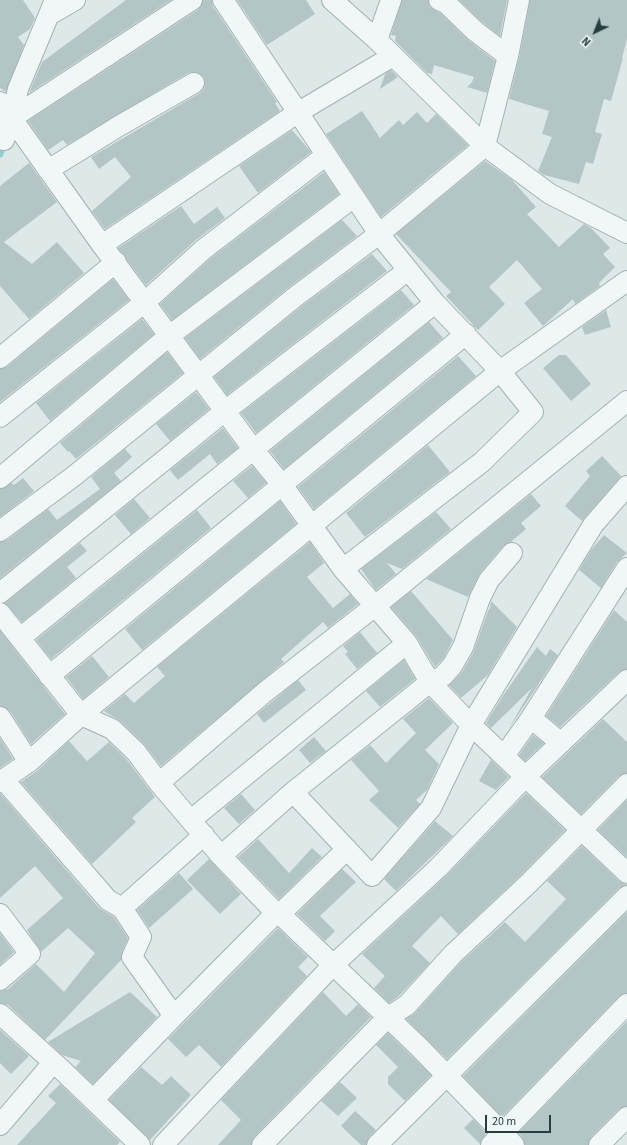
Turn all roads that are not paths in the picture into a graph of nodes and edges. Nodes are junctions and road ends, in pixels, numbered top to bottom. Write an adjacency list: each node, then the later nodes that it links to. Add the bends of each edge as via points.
1 (75, 0): 8 (street)
2 (192, 0): 15 (street)
3 (223, 0): 14 (street)
4 (332, 0): 9 (street)
5 (391, 0): 9 (street)
6 (439, 0): 11 (street, via 446,3 475,31)
7 (519, 0): 11 (street)
8 (52, 7): 15 (street)
9 (377, 40): 10 (street)
10 (393, 56): 14 (street); 16 (street)
11 (508, 56): 16 (street)
12 (194, 83): 18 (street)
13 (0, 102): 15 (street)
14 (297, 113): 17 (street); 22 (street)
15 (5, 129): 18 (street)
16 (485, 146): 20 (street, via 550,194); 21 (street)
17 (325, 156): 19 (street); 26 (street, via 204,249)
18 (48, 170): 22 (street)
19 (354, 197): 21 (street); 29 (street)
20 (627, 233)
21 (379, 234): 24 (street); 32 (street)
22 (102, 245): 23 (street)
23 (116, 262): 26 (street); 30 (street)
24 (408, 270): 27 (street); 34 (street)
25 (627, 281): 31 (street)
26 (144, 302): 29 (street); 35 (street)
27 (435, 303): 28 (street); 36 (street)
28 (466, 334): 31 (street); 38 (street)
29 (169, 336): 32 (street); 37 (street)
30 (0, 358)
31 (500, 371): 40 (street); 44 (street, via 533,412 482,462)
32 (198, 375): 34 (street); 41 (street, via 74,476)
33 (627, 402): 46 (street)
34 (224, 410): 36 (street); 45 (street)
35 (0, 417)
36 (253, 449): 38 (street); 48 (street)
37 (0, 478)
38 (283, 486): 40 (street); 50 (street)
39 (627, 486): 56 (street, via 593,525)
40 (311, 525): 44 (street); 53 (street)
41 (0, 531)
42 (512, 553): 52 (street, via 489,580 463,647 452,666 443,676)
43 (627, 568): 55 (street)
44 (344, 569): 46 (street)
45 (0, 593)
46 (375, 606): 49 (street); 62 (street, via 265,692)
47 (0, 613): 48 (street)
48 (20, 638): 50 (street)
49 (407, 643): 52 (street); 65 (street)
50 (49, 676): 53 (street)
51 (627, 680): 57 (street)
52 (430, 682): 56 (street); 64 (street)
53 (81, 715): 59 (street); 62 (street, via 112,729 136,752)
54 (0, 717): 59 (street)
55 (531, 718): 57 (street); 58 (street)
56 (471, 725): 58 (street); 67 (street, via 431,808 372,876)
57 (561, 743): 60 (street)
58 (504, 756): 60 (street)
59 (29, 762): 61 (street)
60 (526, 776): 66 (street); 74 (street, via 438,868)
61 (2, 780): 71 (street, via 108,900)
62 (159, 783): 65 (street)
63 (627, 784): 66 (street)
64 (293, 792): 67 (street); 68 (street)
65 (197, 827): 68 (street); 71 (street)
66 (581, 830): 69 (street); 79 (street, via 453,954 407,1005)
67 (346, 849): 73 (street)
68 (221, 856): 73 (street)
69 (627, 873)
70 (627, 896): 81 (street)
71 (122, 908): 78 (street, via 141,937 132,957)
72 (0, 914): 75 (street, via 30,954)
73 (278, 914): 74 (street); 78 (street)
74 (332, 966): 79 (street); 87 (street)
75 (0, 980)
76 (627, 1004): 85 (street)
77 (0, 1015): 80 (street)
78 (174, 1016): 82 (street)
79 (387, 1018): 81 (street); 88 (street)
80 (57, 1067): 82 (street); 84 (street)
81 (446, 1075): 85 (street); 89 (street)
82 (93, 1100): 86 (street)
83 (627, 1117): 90 (street)
84 (0, 1125)
85 (502, 1141)
86 (130, 1142)
87 (163, 1145)
88 (262, 1145)
89 (377, 1145)
90 (598, 1145)

